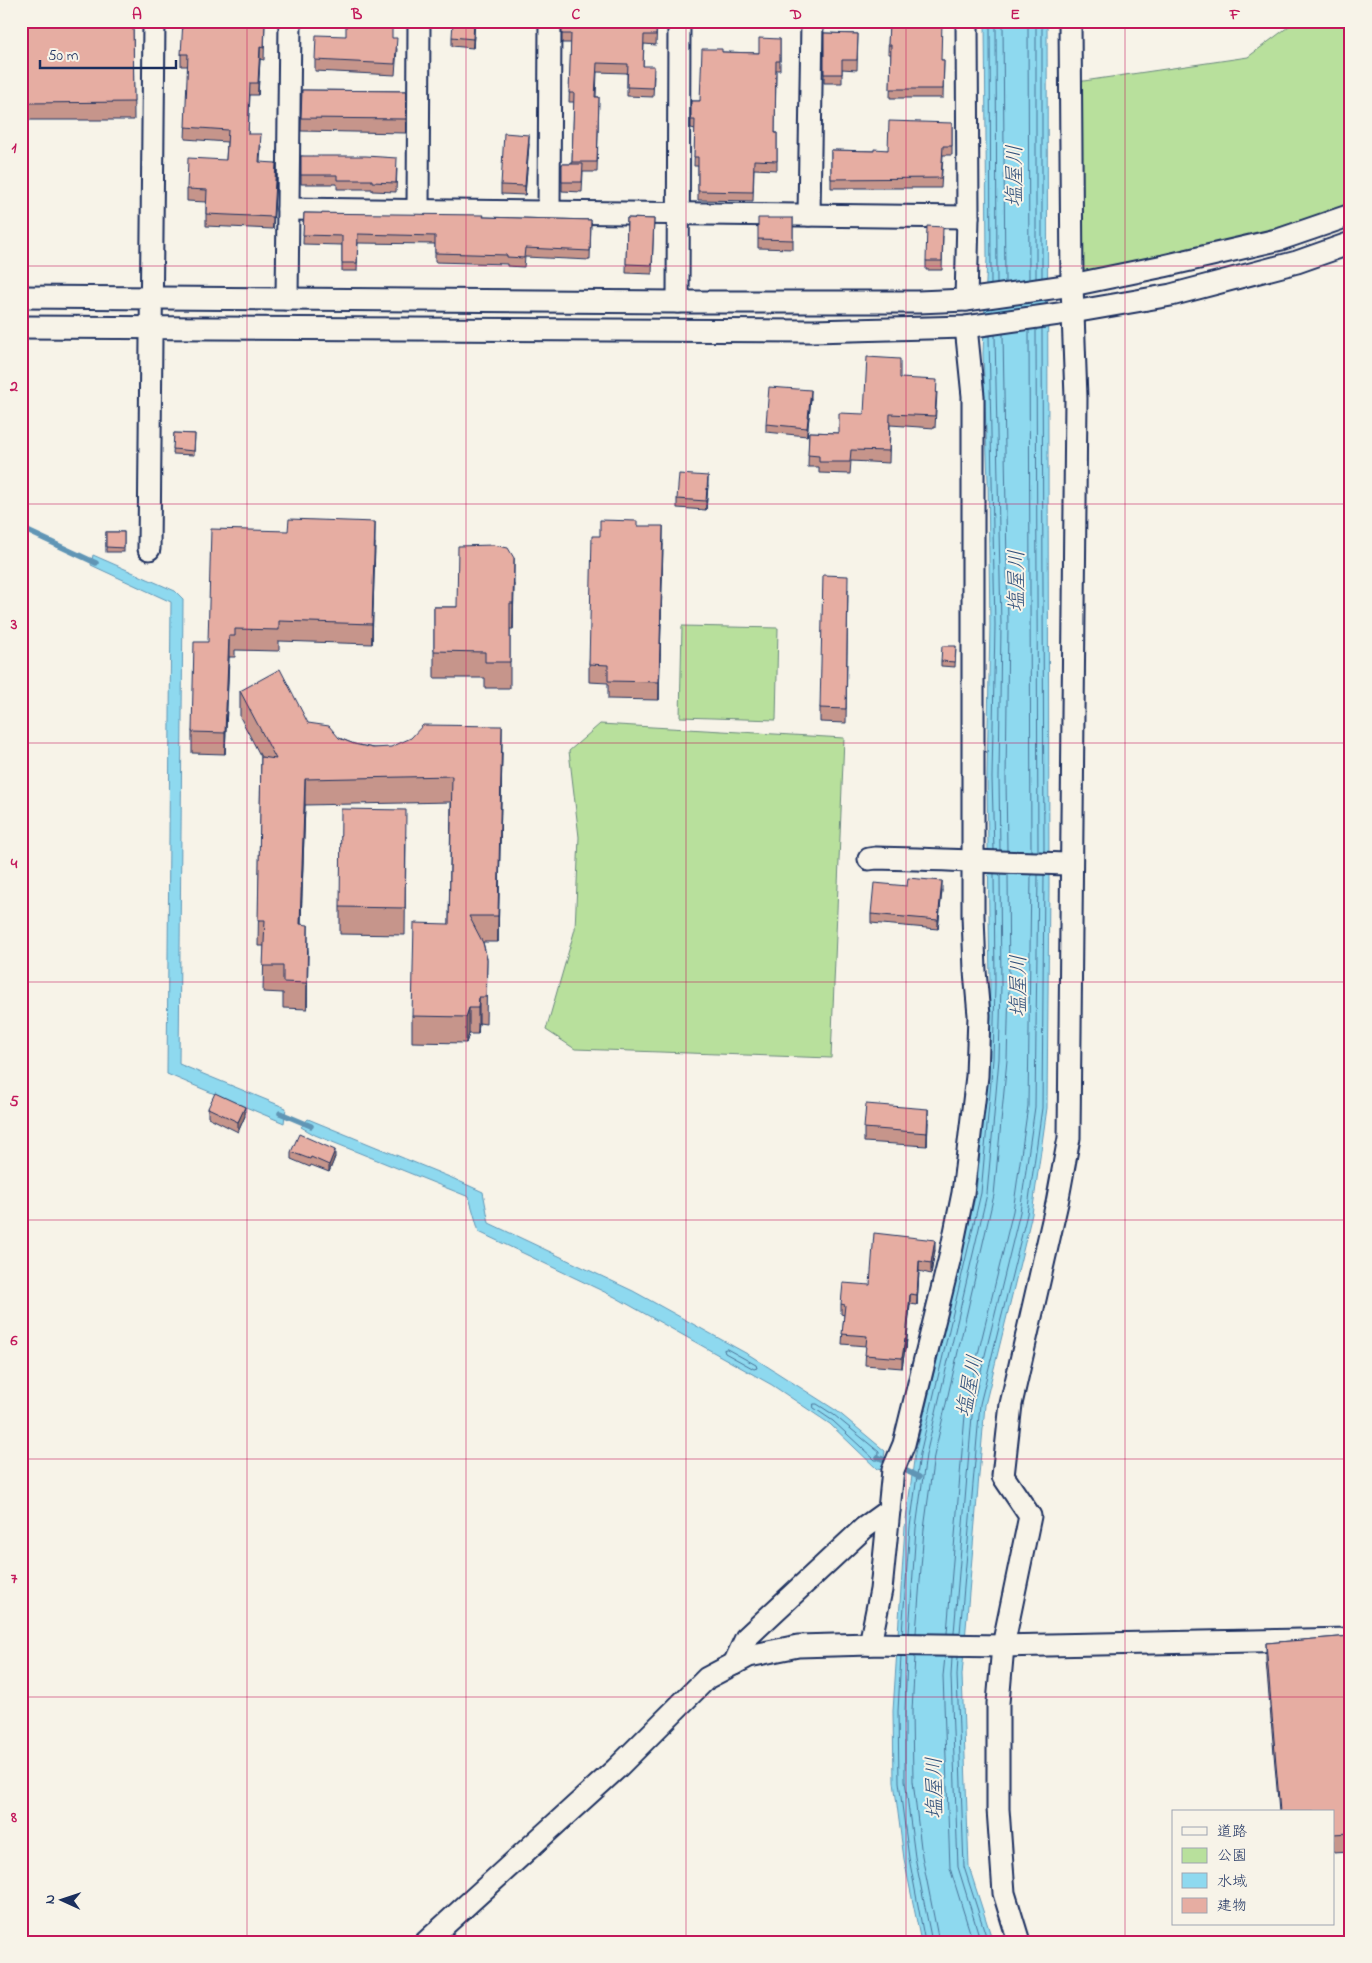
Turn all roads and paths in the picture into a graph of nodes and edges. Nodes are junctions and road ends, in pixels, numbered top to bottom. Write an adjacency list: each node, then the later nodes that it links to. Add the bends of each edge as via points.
1 (154, 21): 19 (street)
2 (290, 21): 9 (street)
3 (419, 21): 10 (street)
4 (550, 21): 11 (street)
5 (679, 21): 12 (street)
6 (812, 21): 13 (street)
7 (967, 21): 15 (street)
8 (1070, 21): 17 (street)
9 (288, 209): 10 (street); 20 (street)
10 (418, 210): 11 (street)
11 (549, 212): 12 (street)
12 (677, 214): 13 (street); 22 (street)
13 (809, 215): 15 (street)
14 (1351, 215): 17 (street, via 1281,239)
15 (968, 217): 21 (street)
16 (1351, 243): 23 (street, via 1297,262 1170,295)
17 (1072, 285): 21 (street); 23 (street)
18 (21, 297): 19 (street)
19 (151, 298): 20 (street); 26 (street)
20 (287, 299): 22 (street)
21 (966, 300): 22 (street)
22 (678, 302)
23 (1073, 312): 25 (street); 30 (street, via 1076,398)
24 (21, 327): 26 (street)
25 (966, 327): 26 (street, via 813,331); 29 (street, via 973,396)
26 (151, 328): 27 (street)
27 (149, 549)
28 (870, 859): 29 (street)
29 (974, 862): 30 (street); 31 (street, via 975,971 980,1015 964,1193 906,1434 893,1470)
30 (1071, 864): 34 (street, via 1069,1138 1011,1404 1003,1476 1030,1516)
31 (889, 1510): 33 (street); 35 (street, via 864,1528 746,1638)
32 (1351, 1639): 34 (street)
33 (876, 1644): 34 (street); 35 (street, via 798,1646 749,1656)
34 (1004, 1646): 37 (street, via 998,1703 998,1809 1004,1893)
35 (734, 1664): 36 (street, via 707,1678 616,1769)
36 (426, 1942)
37 (1019, 1942)

